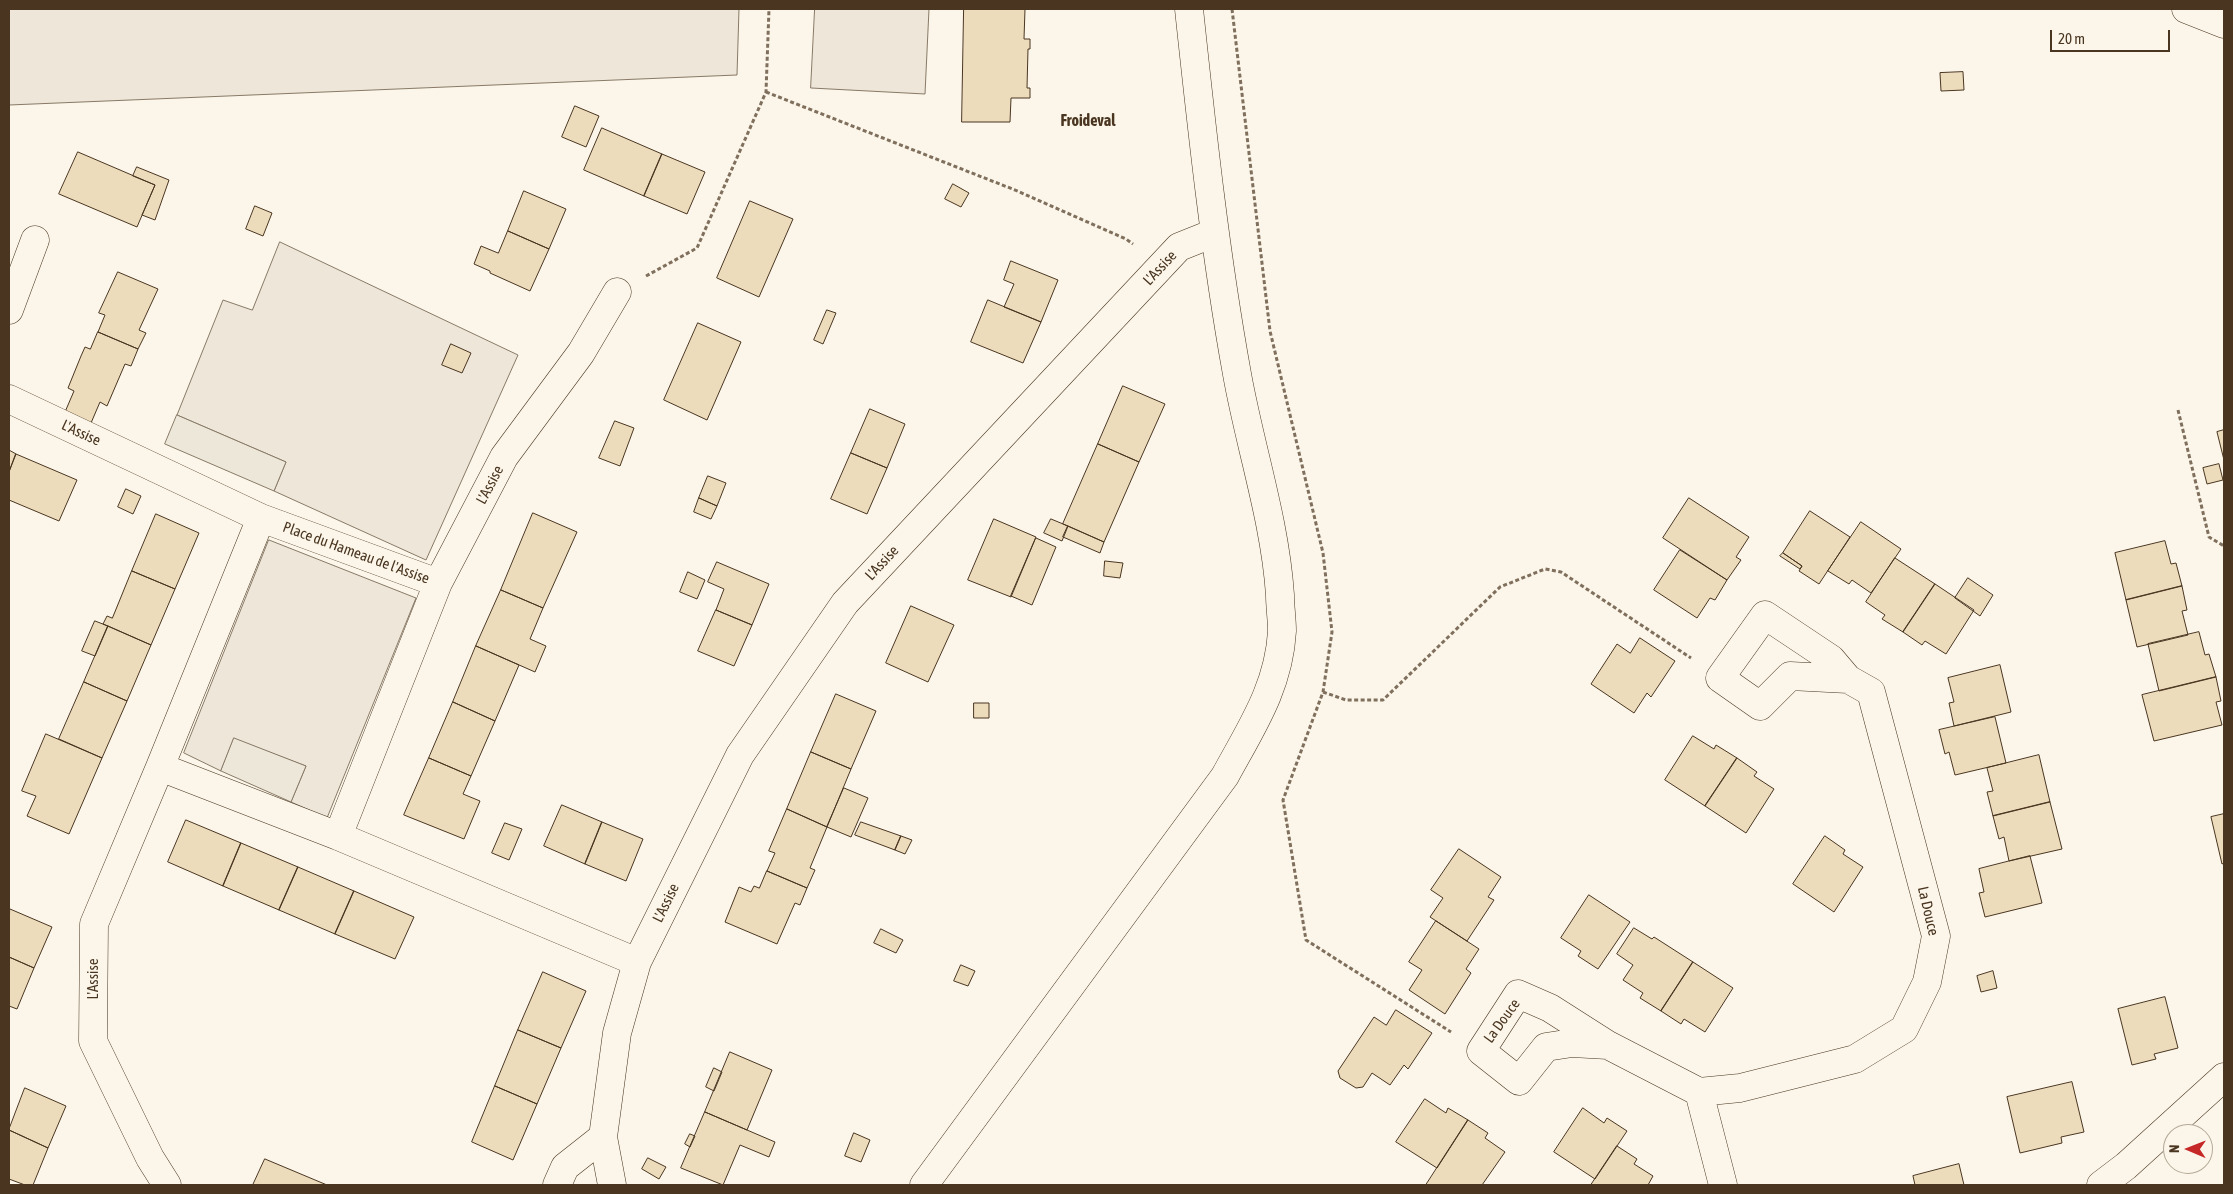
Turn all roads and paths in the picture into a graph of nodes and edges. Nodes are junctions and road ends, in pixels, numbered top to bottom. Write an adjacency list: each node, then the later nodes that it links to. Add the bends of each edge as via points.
1 (769, 9): 6 (path)
2 (1189, 9): 7 (street)
3 (1232, 9): 19 (path, via 1270,331 1323,553 1332,632)
4 (2186, 9): 5 (street)
5 (2224, 24)
6 (766, 92): 9 (path, via 1015,190 1118,235); 10 (path, via 697,248)
7 (1214, 233): 9 (street, L'Assise, via 1179,247); 31 (street, via 1237,375 1278,573 1282,630 1276,675 1225,776)
8 (36, 240): 11 (street)
9 (1161, 266): 22 (street, L'Assise, via 845,603 740,755)
10 (617, 292): 16 (street, L'Assise, via 581,352 504,457)
11 (9, 310)
12 (9, 399): 14 (street, L'Assise)
13 (2178, 410): 15 (path, via 2209,537)
14 (261, 518): 16 (street, Place du Hameau de l'Assise); 20 (street)
15 (2224, 546)
16 (438, 583): 21 (street, Place du Hameau de l'Assise)
17 (1720, 678): 18 (street, La Douce, via 1760,706 1790,676); 18 (street, La Douce, via 1765,615 1831,659); 19 (path, via 1561,572 1545,569 1500,587 1383,700 1346,700)
18 (1848, 679): 26 (street, La Douce, via 1871,692 1936,936 1927,982 1904,1029 1855,1059 1740,1088)
19 (1324, 692): 24 (path, via 1283,800 1306,940)
20 (160, 767): 21 (street); 28 (street, L'Assise, via 94,924 93,1041 150,1158)
21 (338, 836): 22 (street)
22 (637, 962): 27 (street, L'Assise, via 617,1033)
23 (1608, 1044): 24 (street, La Douce, via 1572,1043 1546,1047 1519,1081); 24 (street, La Douce, via 1550,1008 1518,994); 26 (street, La Douce)
24 (1481, 1051)
25 (2224, 1077): 33 (street)
26 (1699, 1092): 32 (street)
27 (603, 1137): 29 (street, via 565,1167); 30 (street, L'Assise)
28 (168, 1185)
29 (557, 1185)
30 (612, 1185)
31 (924, 1185)
32 (1723, 1185)
33 (2101, 1185)

